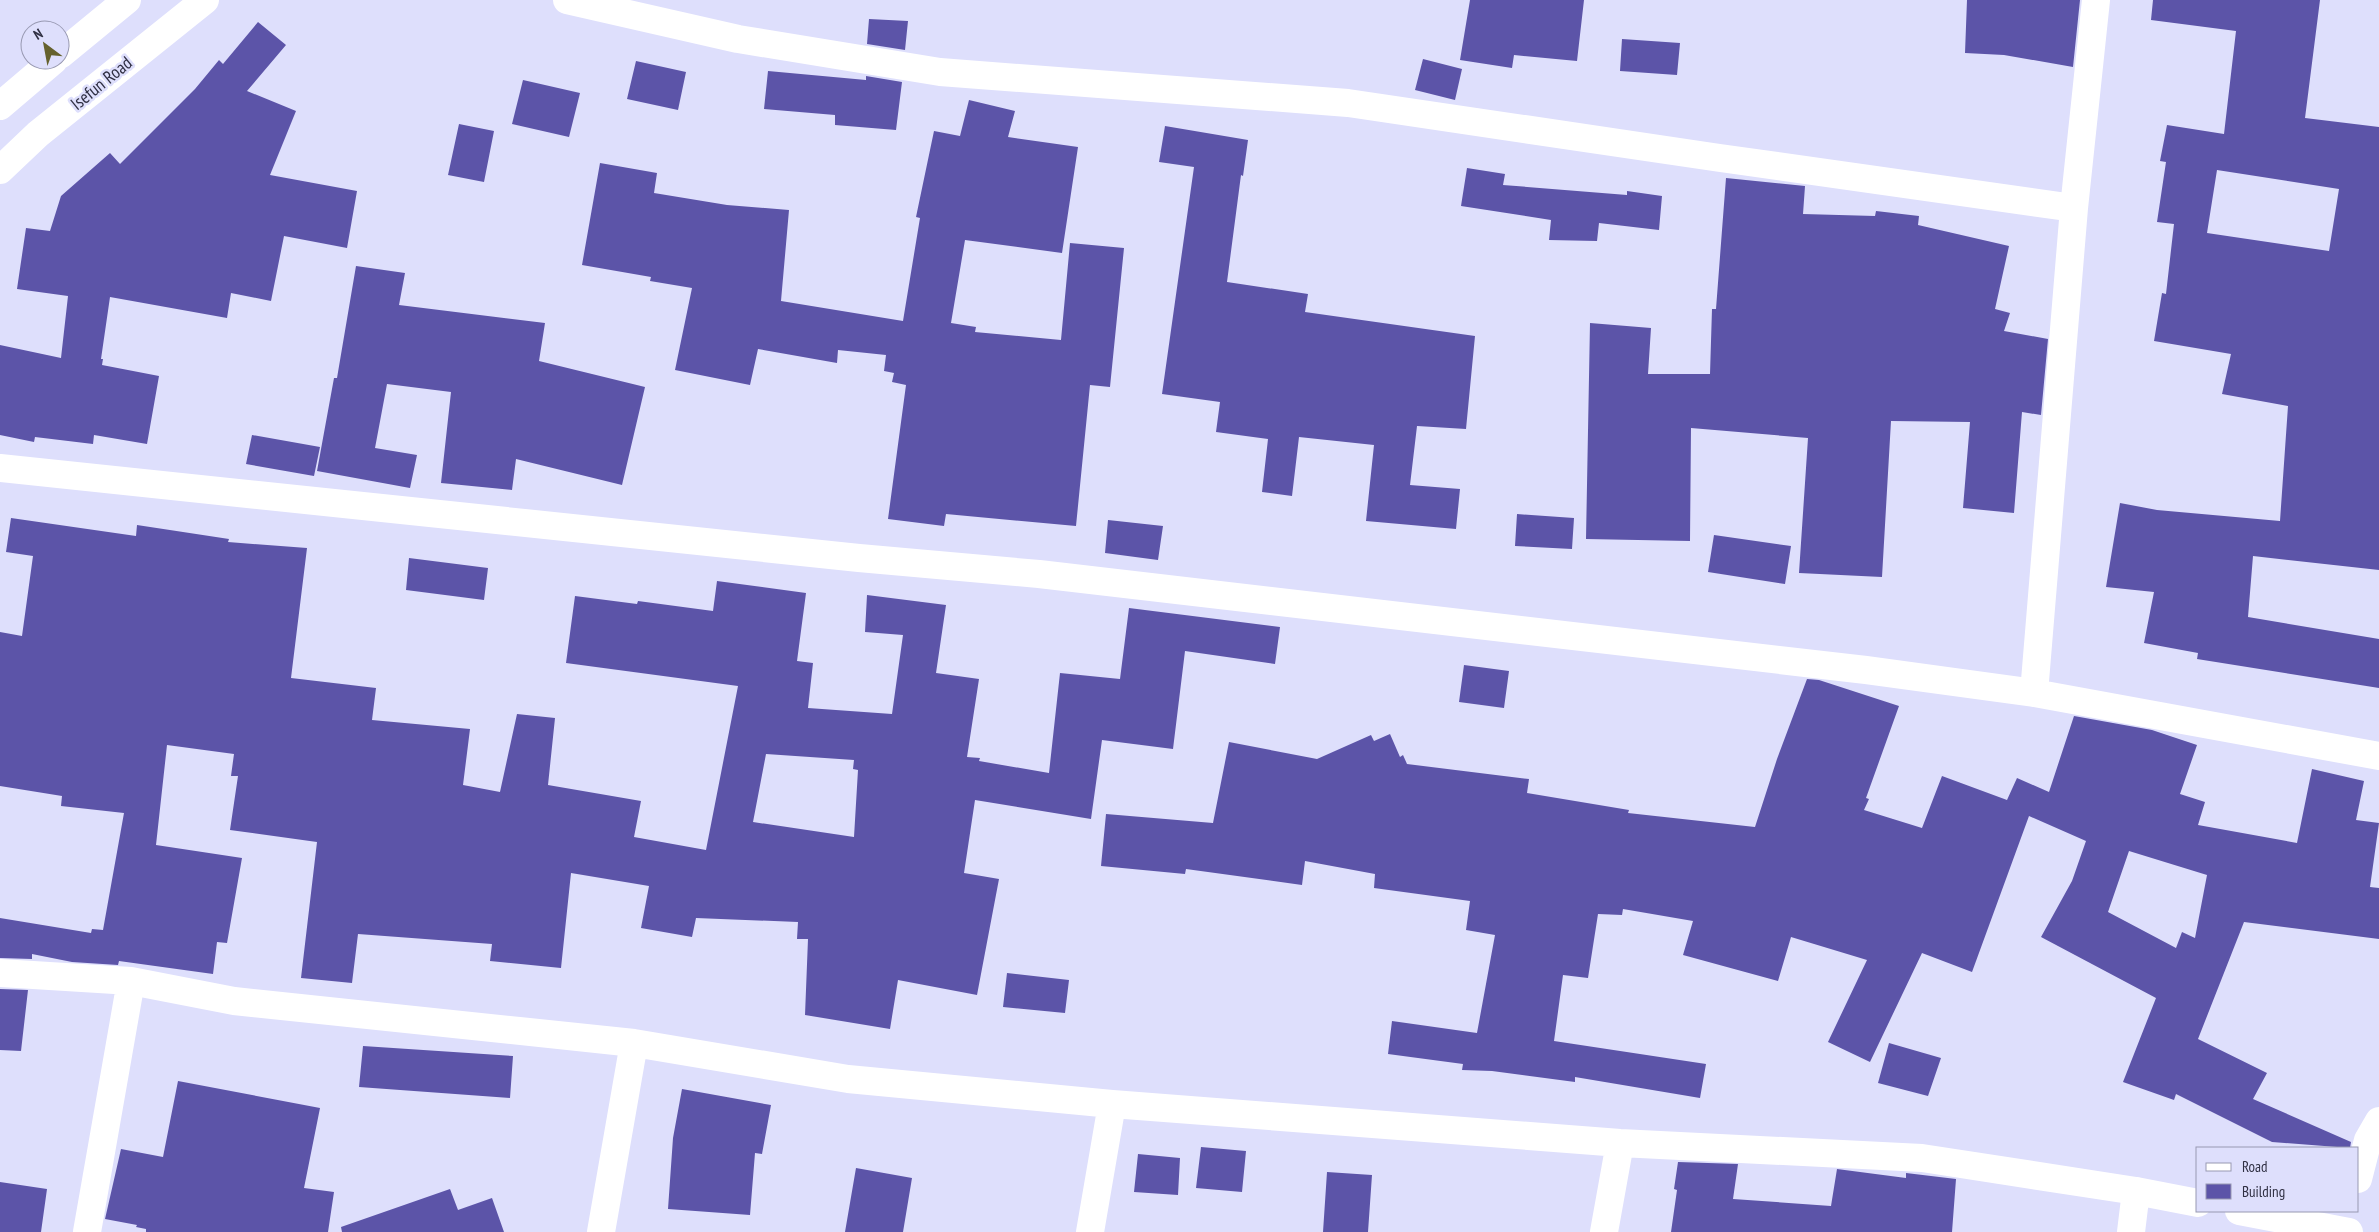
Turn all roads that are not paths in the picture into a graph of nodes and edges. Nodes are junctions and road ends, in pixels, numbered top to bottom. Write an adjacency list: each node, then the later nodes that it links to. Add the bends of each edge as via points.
1 (127, 0): 5 (street)
2 (205, 0): 8 (street, Isefun Road, via 38,134)
3 (566, 0): 9 (street, via 738,39 940,72 1348,103)
4 (2096, 0): 9 (street)
5 (70, 47)
6 (40, 70): 7 (street)
7 (3, 97)
8 (0, 170)
9 (2074, 208): 11 (street)
10 (0, 468): 11 (street, via 1039,574 1856,669)
11 (2034, 693): 12 (street)
12 (2379, 756)
13 (0, 973): 14 (street)
14 (131, 981): 15 (street, via 234,1001); 24 (street)
15 (634, 1043): 16 (street, via 848,1079); 25 (street)
16 (1112, 1104): 18 (street); 26 (street)
17 (2379, 1121): 19 (street, via 2368,1140)
18 (1620, 1143): 20 (street, via 1922,1158); 27 (street)
19 (2359, 1175)
20 (2136, 1191): 21 (street); 28 (street)
21 (2196, 1203)
22 (2247, 1212): 23 (street)
23 (2348, 1225)
24 (87, 1232)
25 (601, 1232)
26 (1090, 1232)
27 (1604, 1232)
28 (2131, 1232)

